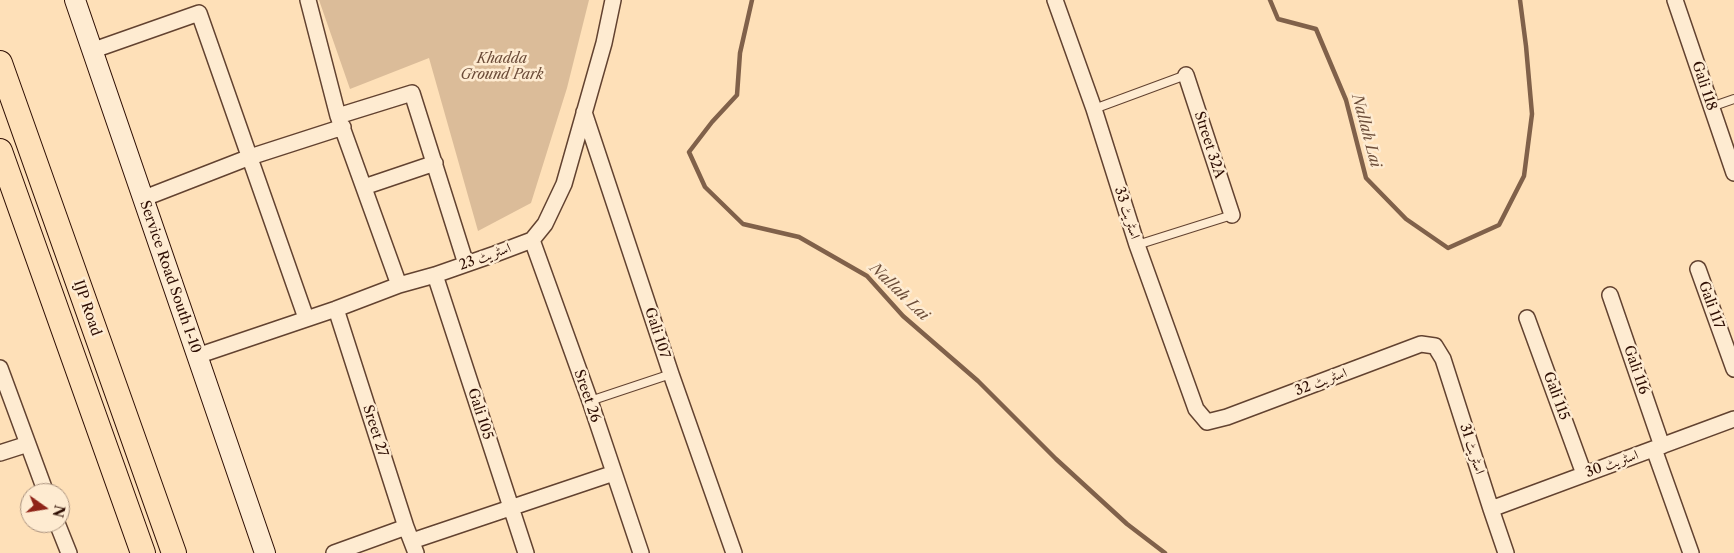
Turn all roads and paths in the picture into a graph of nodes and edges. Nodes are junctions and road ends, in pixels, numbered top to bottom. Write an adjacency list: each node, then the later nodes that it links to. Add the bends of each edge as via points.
1 (75, 0): 6 (main road, Service Road South I-10)
2 (308, 0): 13 (street)
3 (613, 0): 12 (street)
4 (1055, 0): 11 (street, اسٹریٹ 33)
5 (1675, 0): 10 (street, Gali 118)
6 (91, 51): 15 (street, via 200,14); 19 (main road, Service Road South I-10)
7 (0, 63): 36 (highway, IJP Road)
8 (1186, 75): 11 (lane); 20 (street, Street 32A)
9 (1734, 99): 10 (lane)
10 (1711, 107): 17 (street, Gali 118)
11 (1094, 109): 22 (street, اسٹریٹ 33)
12 (584, 112): 21 (street, via 564,184 546,224); 35 (street, Gali 107)
13 (341, 121): 15 (street); 16 (street, via 412,93); 18 (street)
14 (0, 151): 37 (highway, IJP Road)
15 (250, 157): 19 (street); 29 (street)
16 (435, 163): 18 (street); 23 (street)
17 (1734, 173)
18 (364, 187): 26 (street)
19 (142, 199): 32 (main road, Service Road South I-10)
20 (1232, 215): 22 (lane)
21 (532, 240): 23 (street, اسٹریٹ 23); 38 (street, Sreet 26)
22 (1138, 245): 39 (street, اسٹریٹ 33, via 1196,409)
23 (466, 264): 25 (street, اسٹریٹ 23)
24 (1698, 269): 34 (street, Gali 117)
25 (435, 275): 26 (street, اسٹریٹ 23); 47 (street, Gali 105)
26 (399, 285): 28 (street, اسٹریٹ 23)
27 (1610, 295): 42 (street, Gali 116)
28 (336, 309): 29 (street, اسٹریٹ 23); 49 (street, Sreet 27)
29 (306, 318): 32 (street, اسٹریٹ 23)
30 (1527, 318): 45 (street, Gali 115)
31 (1435, 346): 39 (street, اسٹریٹ 32, via 1421,344); 48 (street, اسٹریٹ 31, via 1443,360)
32 (197, 356): 55 (main road, Service Road South I-10)
33 (0, 368): 41 (street)
34 (1734, 369)
35 (671, 374): 38 (lane); 59 (street, Gali 107)
36 (113, 382): 37 (highway); 54 (highway, IJP Road)
37 (86, 392): 53 (highway, IJP Road)
38 (590, 401): 44 (street, Sreet 26)
39 (1206, 422)
40 (1733, 422): 42 (street, اسٹریٹ 30)
41 (28, 444): 43 (street); 46 (street)
42 (1658, 447): 45 (street, اسٹریٹ 30); 61 (street, Gali 116)
43 (0, 453)
44 (614, 473): 47 (street); 58 (street, Sreet 26)
45 (1584, 474): 48 (street, اسٹریٹ 30)
46 (42, 483)
47 (511, 509): 51 (street); 57 (street, Gali 105)
48 (1491, 509): 60 (street, اسٹریٹ 31)
49 (406, 527): 51 (street, Sreet 27); 56 (street)
50 (61, 533): 52 (street)
51 (414, 547)
52 (69, 553)
53 (143, 553)
54 (174, 553)
55 (265, 553)
56 (334, 553)
57 (526, 553)
58 (641, 553)
59 (734, 553)
60 (1506, 553)
61 (1691, 553)

